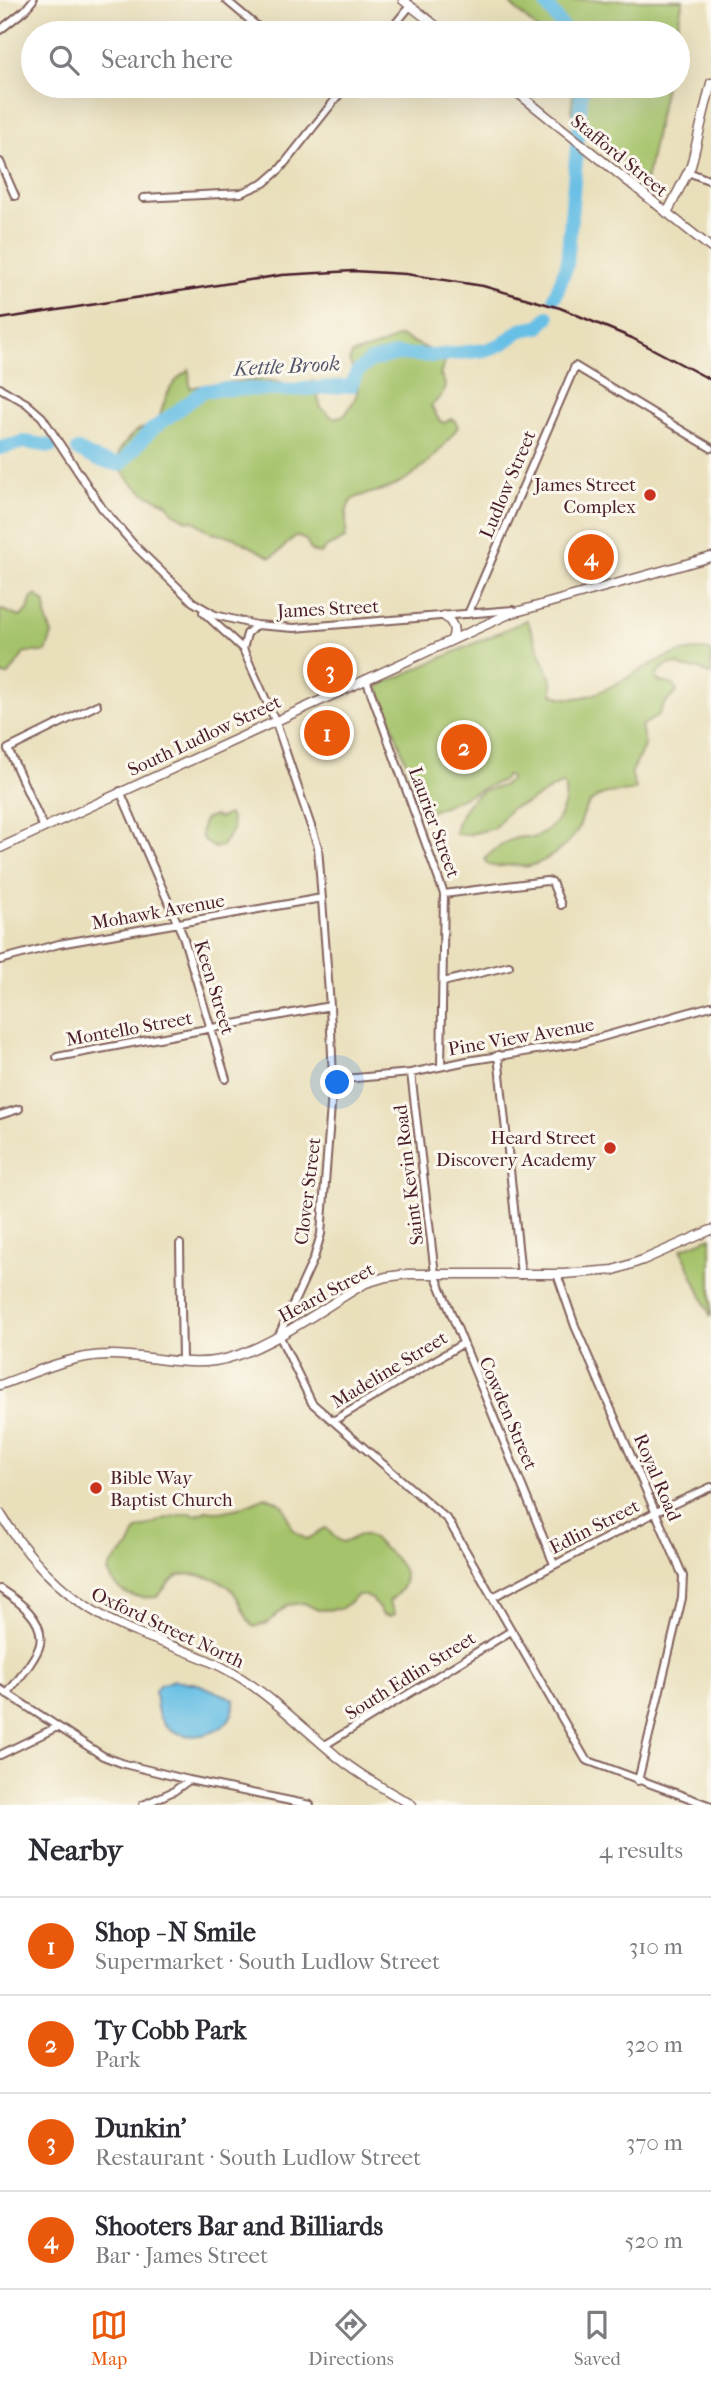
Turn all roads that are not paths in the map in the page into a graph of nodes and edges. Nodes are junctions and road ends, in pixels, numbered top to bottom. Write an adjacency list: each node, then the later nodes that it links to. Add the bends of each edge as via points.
1 (33, 0): 7 (street)
2 (226, 0): 4 (street)
3 (406, 3): 5 (street); 6 (street)
4 (251, 21)
5 (395, 21)
6 (429, 21)
7 (0, 30)
8 (711, 83): 12 (street)
9 (337, 98): 15 (street, via 264,183 241,193)
10 (524, 98): 16 (street, Stafford Street)
11 (0, 162): 14 (street)
12 (688, 172): 13 (street); 16 (street)
13 (711, 181)
14 (15, 196)
15 (143, 198)
16 (667, 213): 17 (street, Stafford Street)
17 (711, 248)
18 (0, 388): 21 (street, James Street, via 42,417 114,523)
19 (711, 448): 23 (street, Ludlow Street, via 575,366)
20 (711, 557): 22 (street, James Street)
21 (194, 603): 25 (street, James Street, via 223,618); 27 (street, Clover Street)
22 (520, 609): 23 (street, James Street); 26 (street, South Ludlow Street)
23 (468, 614): 24 (street, James Street)
24 (444, 616): 25 (street, James Street, via 313,627); 26 (street, via 454,628)
25 (256, 625): 27 (street, via 247,634)
26 (452, 639): 28 (street, South Ludlow Street)
27 (243, 649): 30 (street, Clover Street)
28 (366, 679): 30 (street, South Ludlow Street); 34 (street, Laurier Street)
29 (97, 705): 32 (street, via 8,749)
30 (275, 720): 31 (street, South Ludlow Street); 35 (street, Clover Street, via 315,833)
31 (120, 791): 32 (street, South Ludlow Street); 37 (street, Keen Street)
32 (44, 828): 33 (street, South Ludlow Street)
33 (0, 848)
34 (444, 894): 36 (street, via 546,881 552,882); 40 (street, Laurier Street)
35 (322, 898): 37 (street, Mohawk Avenue); 41 (street, Clover Street)
36 (561, 905)
37 (178, 923): 38 (street, Mohawk Avenue); 43 (street, Keen Street)
38 (0, 960)
39 (509, 965): 40 (street)
40 (443, 982): 46 (street, Laurier Street)
41 (330, 1006): 43 (street, Montello Street); 49 (street, Clover Street)
42 (711, 1006): 44 (street, Pine View Avenue, via 581,1043)
43 (211, 1029): 45 (street, Montello Street); 48 (street, Keen Street)
44 (498, 1055): 46 (street, Pine View Avenue); 56 (street)
45 (57, 1057)
46 (441, 1066): 47 (street, Pine View Avenue)
47 (411, 1073): 49 (street, Pine View Avenue); 54 (street, Saint Kevin Road)
48 (226, 1079)
49 (333, 1080): 57 (street, Clover Street, via 321,1234)
50 (19, 1109): 51 (street)
51 (0, 1115)
52 (711, 1230): 55 (street, Heard Street, via 614,1270)
53 (180, 1244): 59 (street)
54 (435, 1274): 56 (street, Heard Street); 57 (street, Heard Street, via 376,1279); 58 (street, Cowden Street)
55 (557, 1274): 56 (street, Heard Street); 63 (street, Royal Road)
56 (521, 1275)
57 (279, 1335): 59 (street, Heard Street, via 242,1354); 61 (street, via 312,1403)
58 (462, 1343): 61 (street, Madeline Street); 65 (street, Cowden Street)
59 (182, 1361): 60 (street, Heard Street, via 91,1356)
60 (0, 1385)
61 (333, 1421): 67 (street, via 440,1511)
62 (711, 1487): 63 (street, Edlin Street)
63 (656, 1512): 65 (street, Edlin Street); 75 (street, Royal Road, via 683,1576 682,1598)
64 (0, 1513): 72 (street, Oxford Street North, via 33,1560 85,1607 239,1676)
65 (554, 1564): 67 (street, Edlin Street)
66 (0, 1589): 70 (street, via 29,1612 40,1636 39,1648)
67 (493, 1597): 68 (street)
68 (510, 1631): 72 (street, South Edlin Street); 75 (street, via 586,1760)
69 (0, 1689): 70 (street)
70 (7, 1694): 71 (street)
71 (57, 1727): 73 (street); 74 (street, via 103,1756)
72 (325, 1745): 76 (street, Oxford Street North)
73 (0, 1755)
74 (189, 1780): 77 (street); 78 (street)
75 (638, 1781): 79 (street)
76 (403, 1802)
77 (143, 1805)
78 (310, 1805)
79 (708, 1805)

